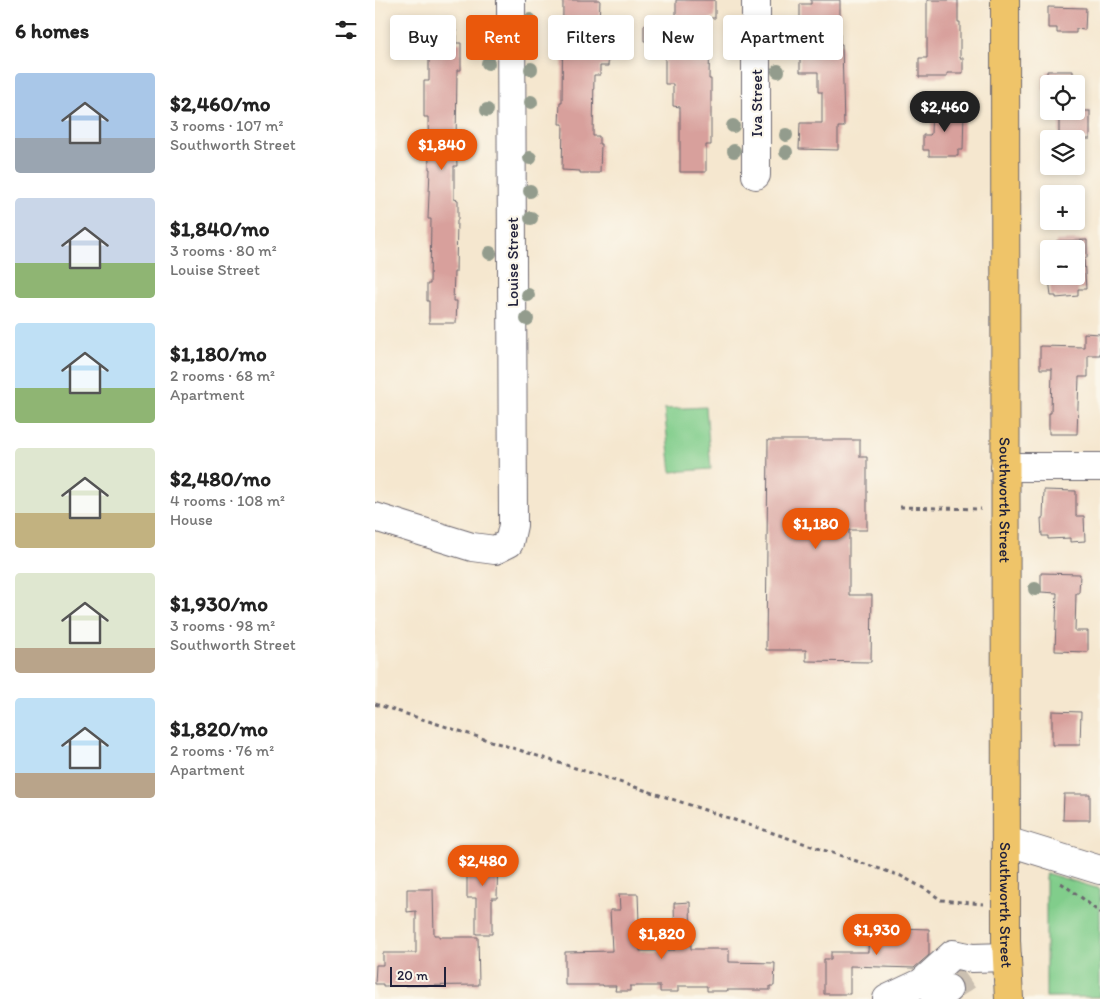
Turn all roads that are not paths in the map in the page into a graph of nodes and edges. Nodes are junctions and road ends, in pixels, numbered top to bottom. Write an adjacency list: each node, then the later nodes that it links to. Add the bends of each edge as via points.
1 (511, 0): 7 (street, Louise Street, via 513,525 509,543 495,550 472,547)
2 (756, 0): 4 (street, Iva Street)
3 (1005, 0): 5 (main road, Southworth Street)
4 (756, 175)
5 (1005, 467): 6 (street); 8 (main road, Southworth Street)
6 (1100, 467)
7 (375, 517)
8 (1006, 841): 9 (street); 10 (main road, Southworth Street)
9 (1100, 870)
10 (1007, 957): 11 (street); 13 (main road, Southworth Street)
11 (946, 984): 12 (street)
12 (887, 999)
13 (1009, 999)

